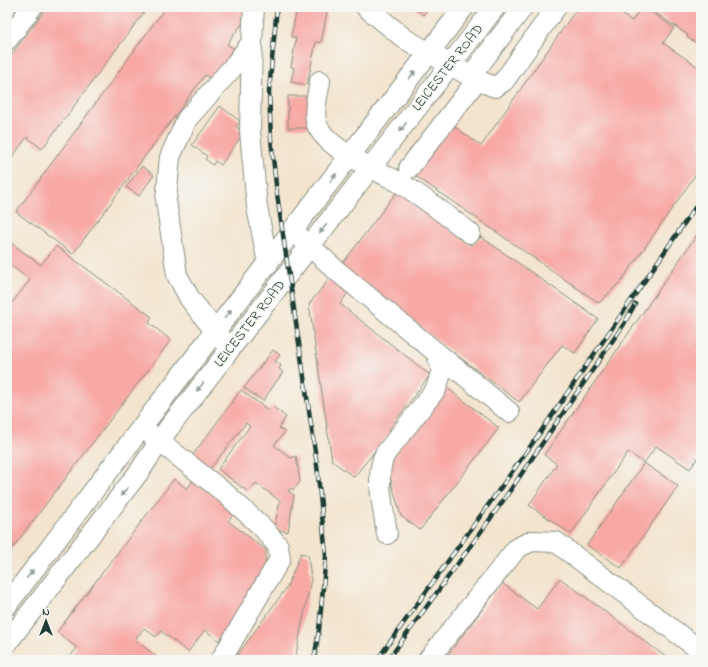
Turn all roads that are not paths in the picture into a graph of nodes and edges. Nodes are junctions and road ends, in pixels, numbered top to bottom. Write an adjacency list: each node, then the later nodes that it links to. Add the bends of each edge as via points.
1 (32, 7): 8 (street)
2 (254, 7): 9 (street)
3 (366, 7): 10 (street, via 406,39)
4 (464, 7): 10 (street, LEICESTER ROAD)
5 (495, 7): 11 (street, LEICESTER ROAD)
6 (523, 7): 12 (street)
7 (556, 7): 12 (street, via 499,85 494,87)
8 (7, 40)
9 (252, 42): 20 (street, via 250,131 257,207); 21 (street, via 187,119 170,157 166,200 177,275 190,299)
10 (430, 52): 11 (street); 14 (street, LEICESTER ROAD, one-way to 10)
11 (451, 64): 12 (street); 16 (street, LEICESTER ROAD, one-way to 16)
12 (474, 78): 15 (street)
13 (320, 81): 14 (street, via 316,107 318,128 326,139)
14 (350, 156): 16 (street); 17 (street, LEICESTER ROAD, one-way to 14)
15 (409, 168)
16 (371, 169): 18 (street, via 400,184); 19 (street, LEICESTER ROAD, one-way to 19)
17 (293, 232): 19 (street); 20 (street, LEICESTER ROAD)
18 (470, 233)
19 (310, 246): 22 (street, LEICESTER ROAD); 23 (street)
20 (268, 264): 21 (street, LEICESTER ROAD, one-way to 20)
21 (215, 331): 22 (street); 25 (street, LEICESTER ROAD)
22 (230, 350): 26 (street, LEICESTER ROAD, one-way to 26)
23 (436, 352): 24 (street); 27 (street, via 442,370 436,389 380,463)
24 (509, 412)
25 (141, 428): 26 (street); 28 (street, LEICESTER ROAD, one-way to 25)
26 (160, 441): 29 (street, LEICESTER ROAD, one-way to 29); 32 (street, via 231,499 263,528 278,546 280,559)
27 (387, 534)
28 (7, 605): 29 (street)
29 (24, 619): 30 (street, LEICESTER ROAD)
30 (7, 643)
31 (701, 651): 33 (street, via 556,542 532,541 517,548)
32 (221, 660)
33 (428, 660)

